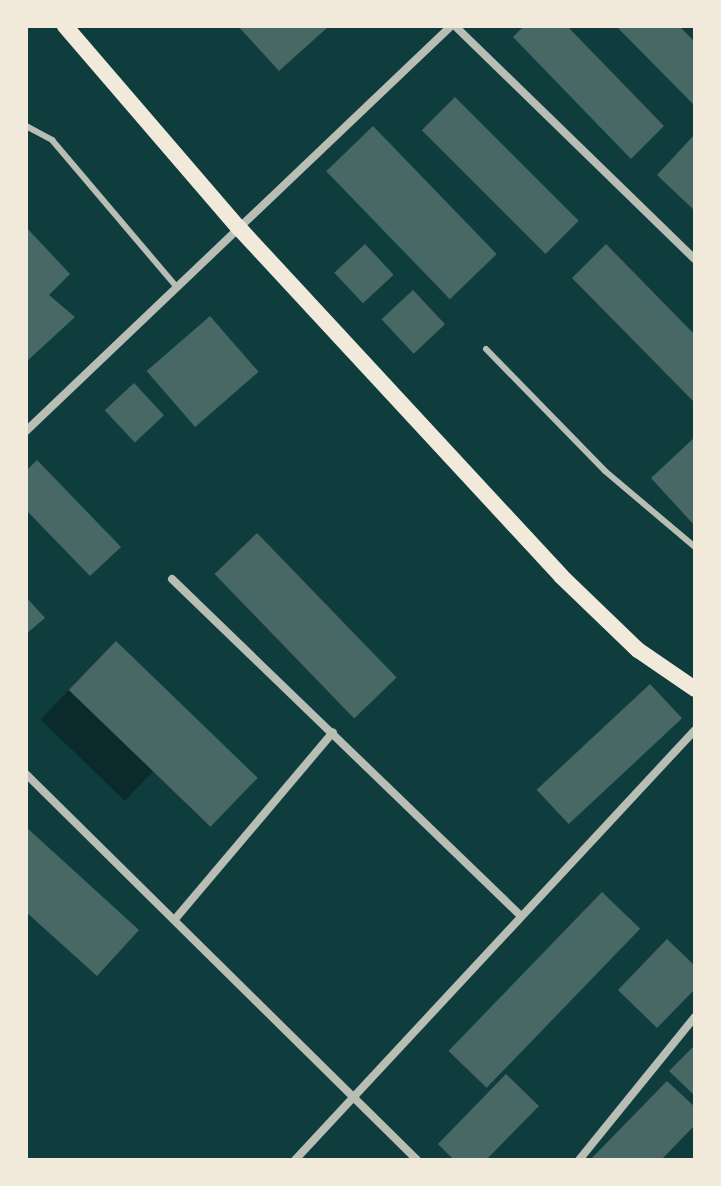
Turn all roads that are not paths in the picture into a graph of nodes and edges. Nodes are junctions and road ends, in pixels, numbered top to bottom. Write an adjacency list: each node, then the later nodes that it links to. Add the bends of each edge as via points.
1 (65, 26): 4 (main road)
2 (453, 26): 4 (street); 5 (street)
3 (26, 126): 6 (lane, via 52,140)
4 (239, 228): 6 (street); 11 (main road, via 599,615)
5 (695, 259)
6 (176, 286): 8 (street)
7 (486, 349): 9 (lane, via 605,471)
8 (26, 431)
9 (695, 547)
10 (172, 579): 13 (street)
11 (695, 689)
12 (695, 730): 15 (street)
13 (333, 732): 15 (street); 16 (street)
14 (26, 774): 16 (street)
15 (519, 914): 18 (street)
16 (176, 918): 18 (street)
17 (695, 1017): 21 (street)
18 (355, 1094): 19 (street); 20 (street)
19 (295, 1160)
20 (417, 1160)
21 (579, 1160)

